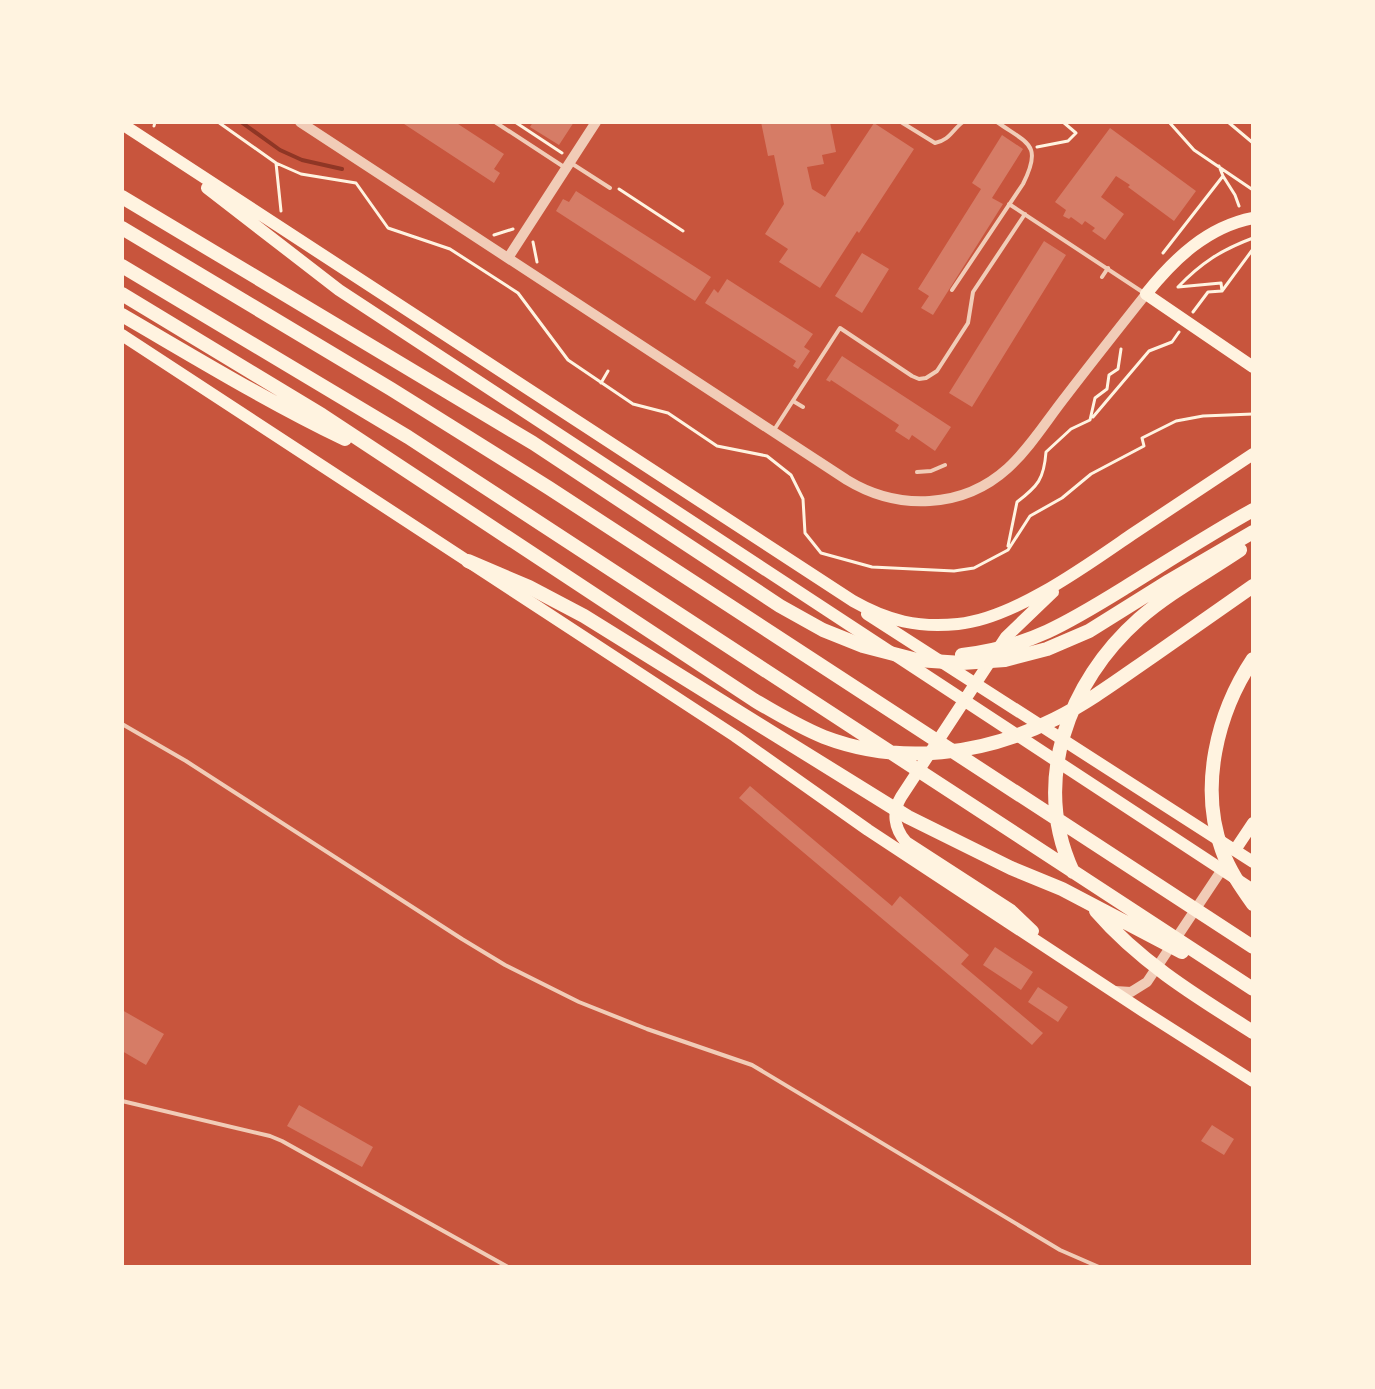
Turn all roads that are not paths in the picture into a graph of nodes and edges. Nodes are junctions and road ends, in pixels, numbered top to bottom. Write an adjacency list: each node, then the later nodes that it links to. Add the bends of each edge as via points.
1 (300, 122): 16 (street)
2 (495, 122): 9 (lane)
3 (596, 122): 9 (street)
4 (901, 122): 5 (lane, via 935,143)
5 (963, 122)
6 (997, 122): 12 (lane, via 1029,145 1033,155)
7 (122, 124): 8 (main road)
8 (179, 161): 40 (main road); 48 (main road, via 339,290)
9 (568, 165): 10 (lane); 16 (street)
10 (610, 188)
11 (122, 197): 41 (highway, via 533,443 791,612 843,639)
12 (1009, 204): 13 (lane); 20 (lane)
13 (1025, 214): 18 (lane); 26 (lane, via 973,292 968,323 937,371 926,378 912,376 840,328)
14 (1253, 218): 22 (main road, via 1222,227 1187,250)
15 (122, 228): 50 (highway, via 549,488)
16 (508, 258): 28 (street)
17 (122, 266): 53 (highway, via 408,437)
18 (1108, 268): 19 (lane); 22 (lane)
19 (1102, 277)
20 (952, 290)
21 (122, 294): 30 (highway)
22 (1146, 294): 25 (main road); 28 (street, via 1019,456 970,492 928,502 887,498 857,486)
23 (122, 315): 30 (highway, via 298,417)
24 (122, 335): 38 (main road)
25 (1253, 367)
26 (793, 401): 27 (lane); 28 (lane)
27 (803, 407)
28 (773, 432)
29 (1253, 454): 37 (main road)
30 (392, 461): 39 (highway, via 754,700 826,738 901,754 979,747 1055,719)
31 (945, 465): 32 (lane)
32 (917, 472)
33 (1253, 510): 41 (highway, via 1082,614 1023,643 964,655)
34 (1253, 532): 41 (highway, via 1089,631 1047,649 1005,660 962,663)
35 (1253, 540): 36 (highway)
36 (1246, 551): 54 (highway, via 1140,618 1092,672 1067,721 1055,786 1064,846 1092,906 1155,967)
37 (1097, 559): 40 (main road, via 1031,598 961,624 895,621); 43 (main road, via 1006,637)
38 (468, 561): 51 (main road); 53 (highway, via 584,616 908,817 1062,889)
39 (1253, 586)
40 (853, 601): 43 (main road)
41 (882, 651)
42 (1253, 659): 49 (highway, via 1227,708 1212,790 1221,848)
43 (971, 689): 46 (main road); 51 (main road, via 895,807 900,833 1011,910)
44 (122, 724): 58 (lane, via 505,965 602,1011 752,1065 1060,1250)
45 (1253, 823): 46 (main road)
46 (1235, 850): 47 (main road); 52 (street, via 1154,974 1139,989)
47 (1253, 862)
48 (1253, 890)
49 (1253, 904)
50 (1253, 947)
51 (1062, 957): 52 (main road)
52 (1113, 990): 55 (main road)
53 (1253, 990)
54 (1253, 1032)
55 (1253, 1081)
56 (122, 1101): 57 (lane, via 282,1141)
57 (508, 1267)
58 (1099, 1267)

